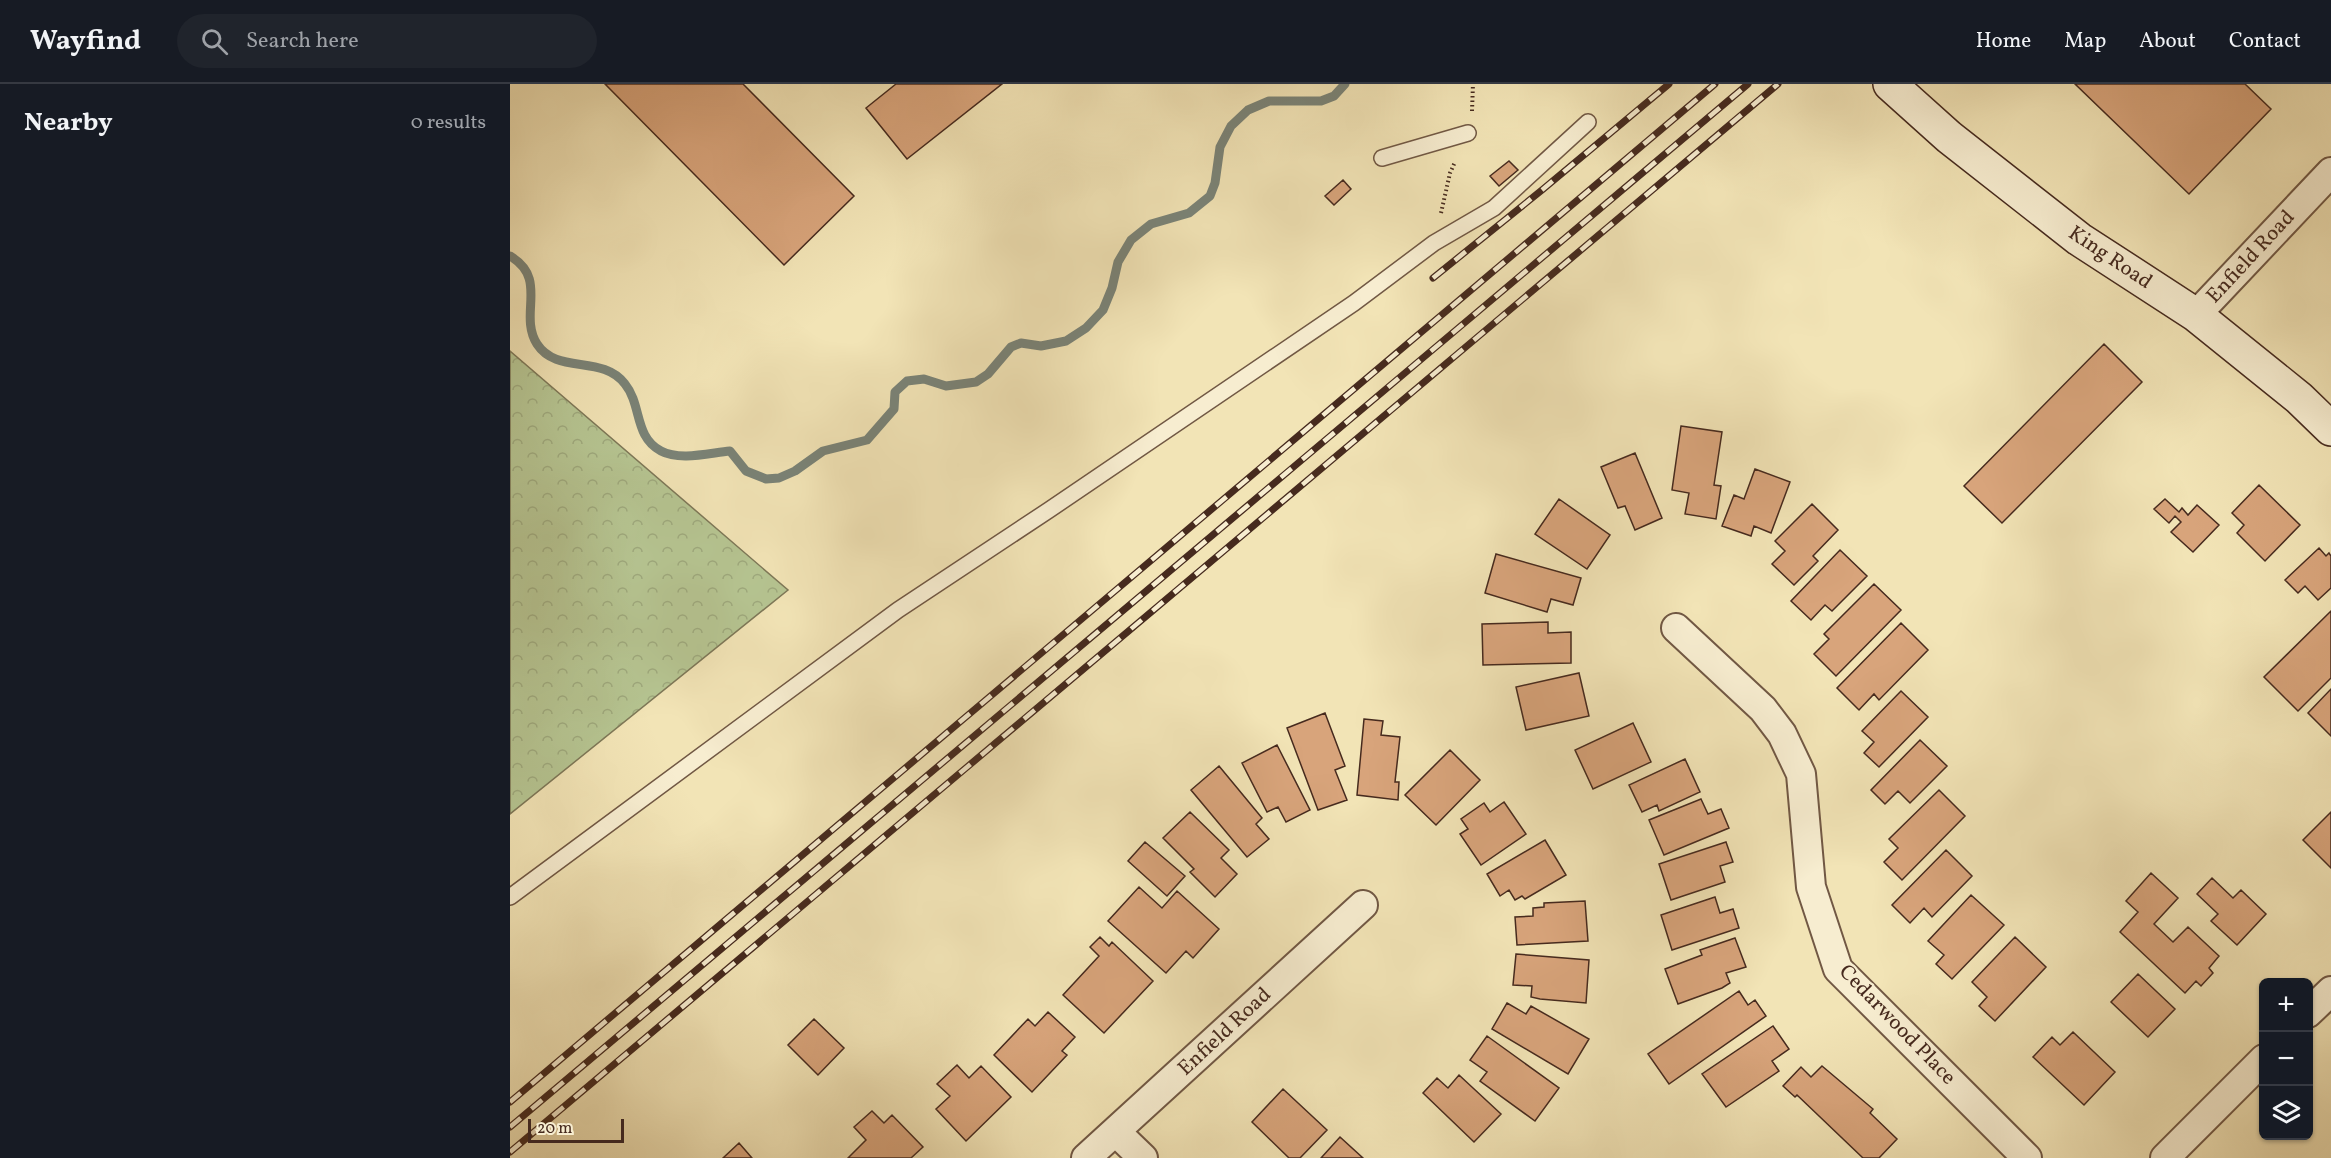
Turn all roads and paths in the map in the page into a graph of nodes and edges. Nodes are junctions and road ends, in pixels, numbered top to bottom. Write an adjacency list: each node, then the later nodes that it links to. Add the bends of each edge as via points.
1 (1890, 84): 6 (street, King Road, via 1949,137 2079,239)
2 (1588, 122): 9 (lane, via 1494,208 1434,243 1354,303 898,610)
3 (1468, 133): 4 (lane)
4 (1382, 158)
5 (2331, 172): 6 (street, Enfield Road)
6 (2196, 315): 7 (street, King Road, via 2299,398)
7 (2331, 429)
8 (1676, 628): 17 (street, Cedarwood Place, via 1763,709 1782,734 1801,774 1811,887 1838,969)
9 (510, 897)
10 (1363, 905): 14 (street, Enfield Road)
11 (2331, 991): 12 (street)
12 (2313, 1008)
13 (2259, 1064): 18 (street)
14 (1116, 1132): 15 (street, Enfield Road); 16 (street)
15 (1086, 1158)
16 (1143, 1158)
17 (2027, 1158)
18 (2165, 1158)

